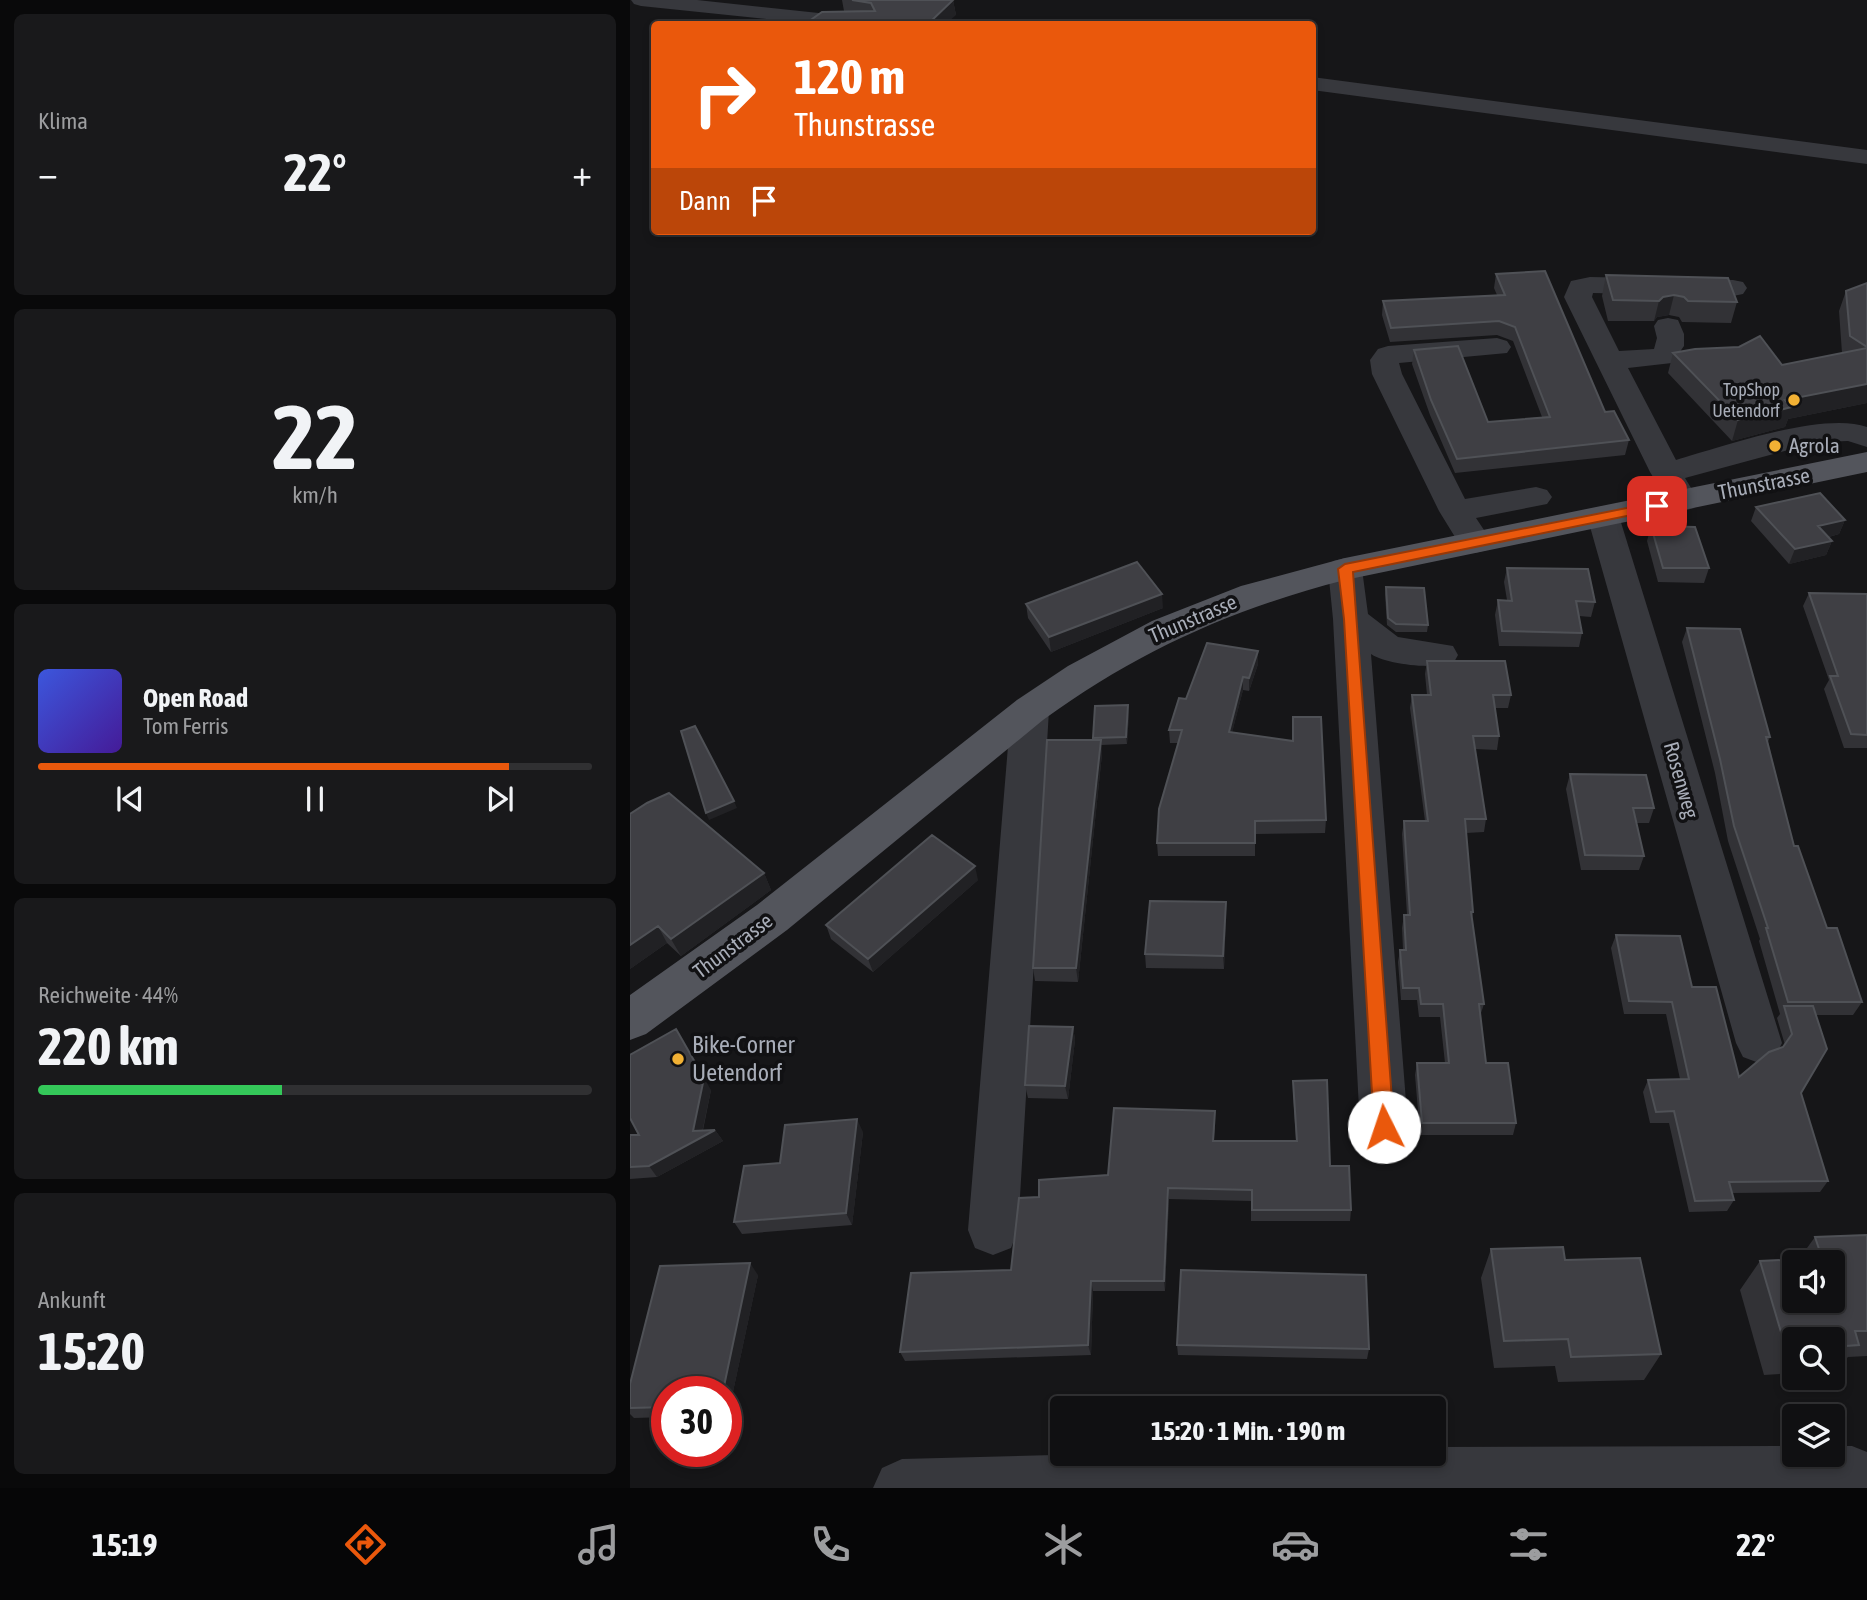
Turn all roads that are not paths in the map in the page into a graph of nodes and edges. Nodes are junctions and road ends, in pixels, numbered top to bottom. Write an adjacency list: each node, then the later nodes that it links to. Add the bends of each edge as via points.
1 (641, 0): 2 (street)
2 (838, 21)
3 (1316, 84): 4 (street)
4 (1867, 157)
5 (1733, 288): 10 (street, via 1581,287 1578,297)
6 (1668, 326): 10 (street, via 1672,336 1668,352 1676,358)
7 (1497, 347): 9 (street, via 1388,355)
8 (1455, 358): 9 (street)
9 (1384, 360): 15 (street)
10 (1611, 360): 13 (street)
11 (1867, 438): 13 (street, via 1852,432 1818,433 1741,451)
12 (1867, 462): 13 (main road, Thunstrasse)
13 (1675, 487): 16 (main road, Thunstrasse)
14 (1536, 497): 15 (street)
15 (1455, 511): 17 (street)
16 (1603, 516): 17 (main road, Thunstrasse); 23 (street, Rosenweg)
17 (1475, 542): 18 (main road, Thunstrasse)
18 (1345, 569): 19 (street); 21 (main road, Thunstrasse, via 1264,590 1177,623 1109,658)
19 (1351, 619): 20 (street, via 1388,648); 24 (street)
20 (1440, 655)
21 (1030, 710): 22 (main road, Thunstrasse, via 744,940); 25 (street)
22 (630, 1020)
23 (1759, 1043)
24 (1384, 1127)
25 (993, 1230)
26 (1852, 1474): 27 (street)
27 (1462, 1483): 28 (street, via 1162,1479)
28 (902, 1488)

